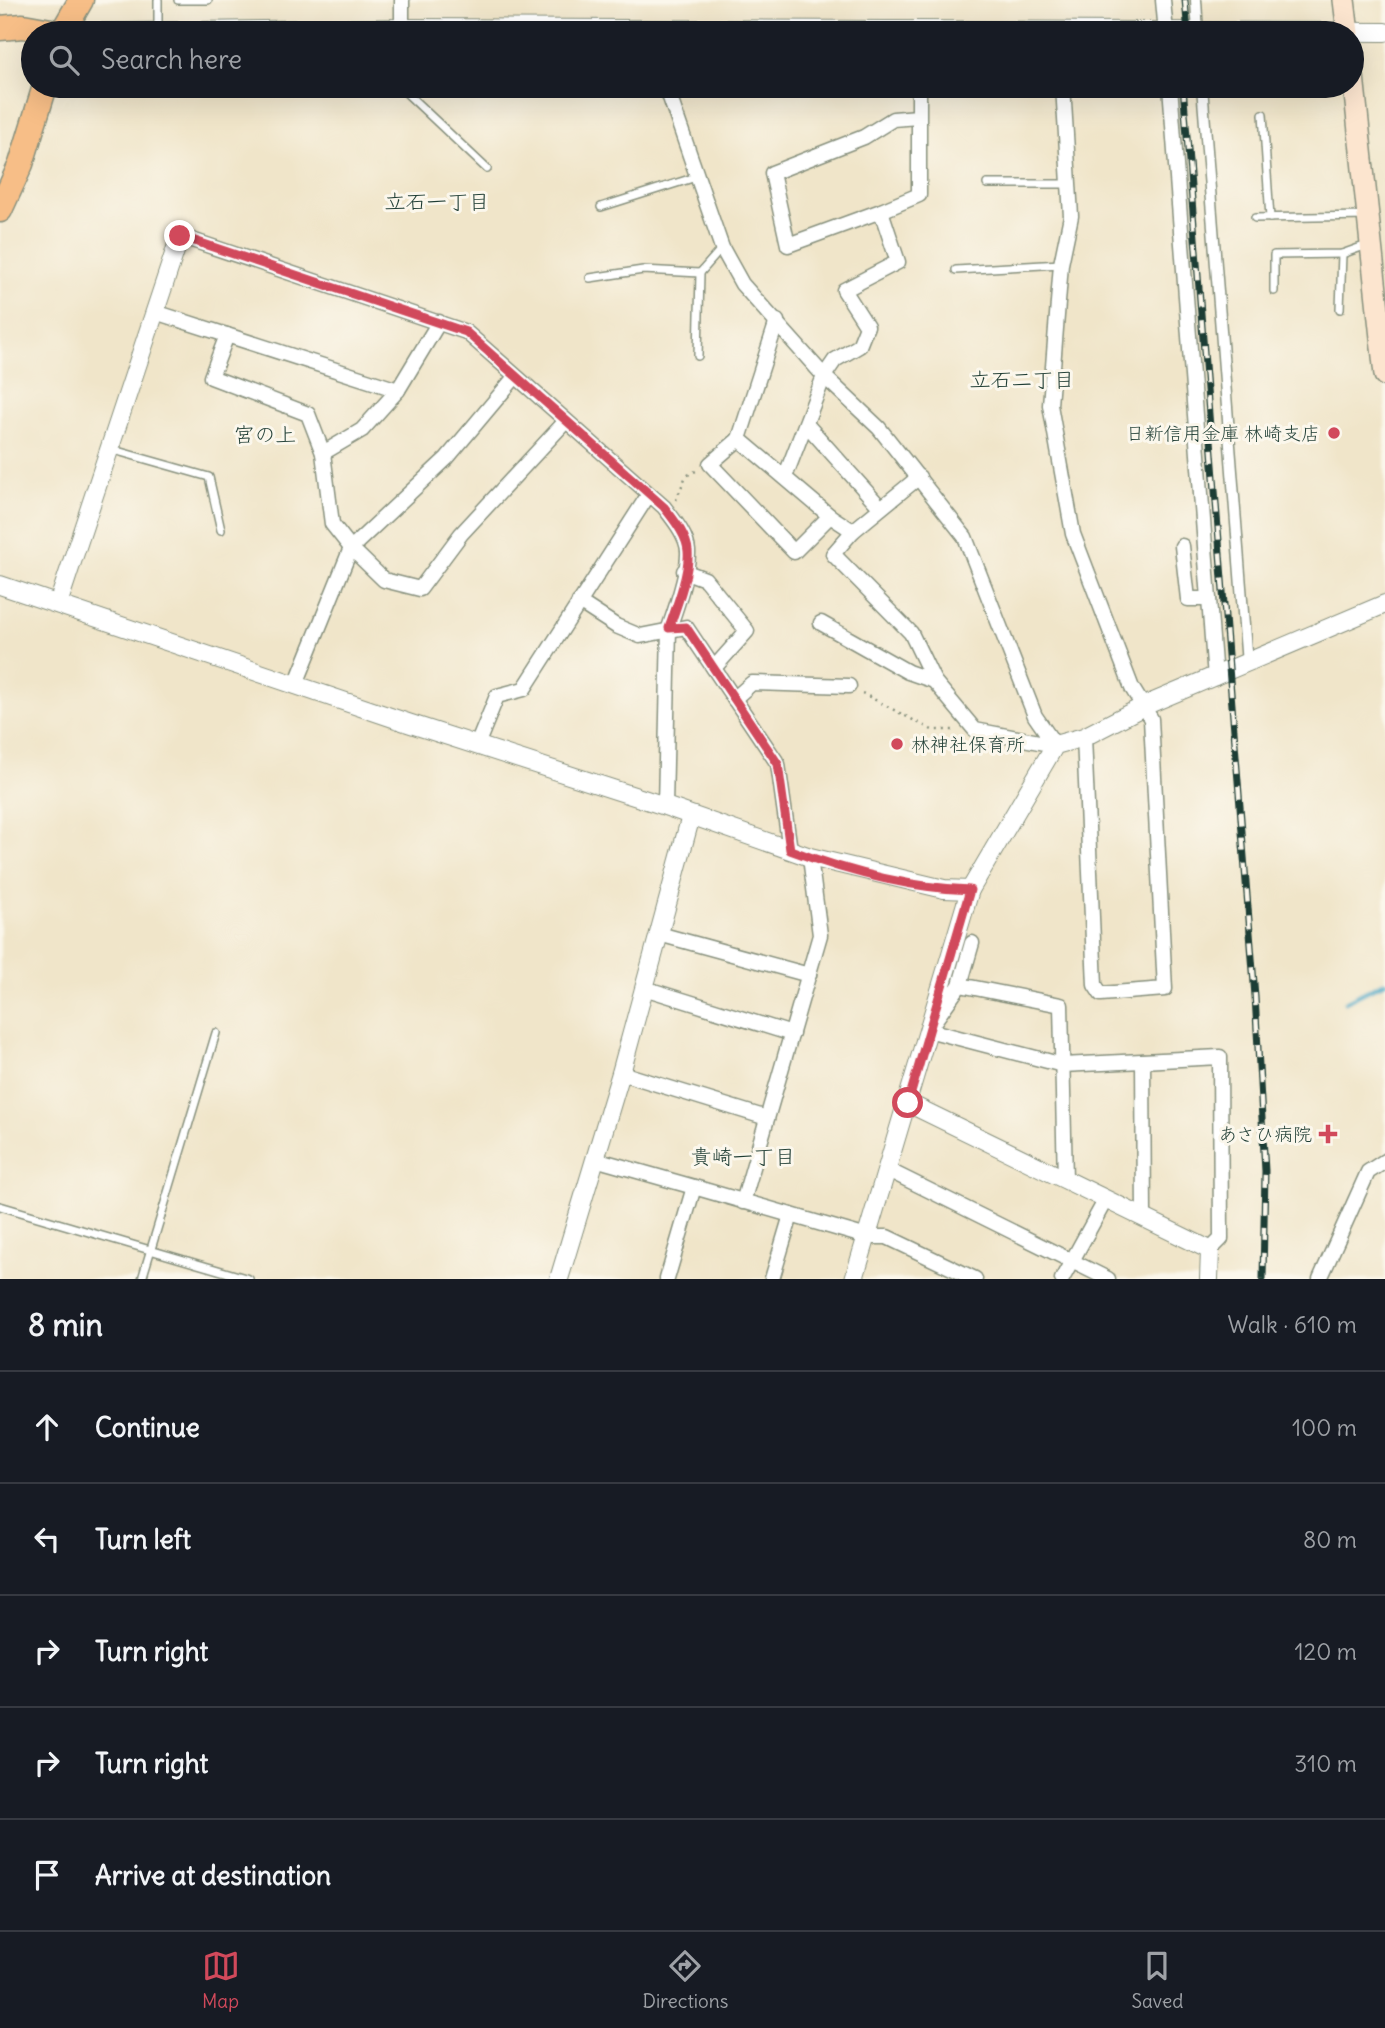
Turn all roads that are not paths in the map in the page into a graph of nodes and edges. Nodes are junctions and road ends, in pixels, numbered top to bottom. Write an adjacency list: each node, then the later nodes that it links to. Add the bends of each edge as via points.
1 (66, 0): 10 (highway)
2 (81, 0): 11 (highway)
3 (158, 0): 12 (lane)
4 (178, 0): 5 (lane)
5 (208, 0)
6 (402, 0): 13 (street)
7 (1163, 0): 14 (street)
8 (1196, 0): 15 (street)
9 (1345, 0): 16 (main road)
10 (63, 21)
11 (68, 21)
12 (158, 21)
13 (402, 21)
14 (1165, 21)
15 (1197, 21)
16 (1347, 21)
17 (21, 26): 18 (highway)
18 (0, 28)
19 (1385, 32): 20 (street)
20 (1364, 33)
21 (21, 42): 22 (highway)
22 (0, 45)
23 (41, 98): 38 (highway, via 21,164)
24 (412, 98): 33 (lane)
25 (670, 98): 34 (street)
26 (919, 98): 32 (street)
27 (1064, 98): 36 (street)
28 (1171, 98): 78 (street)
29 (1203, 98): 84 (street)
30 (1355, 98): 40 (main road)
31 (1262, 114): 42 (lane)
32 (918, 117): 39 (street, via 919,195); 39 (street, via 893,120 863,137 772,173 788,245)
33 (487, 169)
34 (696, 177): 37 (lane); 45 (street)
35 (987, 184): 36 (lane)
36 (1069, 184): 47 (street, via 1071,216)
37 (601, 207)
38 (0, 210)
39 (881, 211): 59 (street, via 898,262 844,290 867,326 859,346 835,360)
40 (1368, 216): 42 (lane); 44 (main road)
41 (1255, 218): 42 (lane)
42 (1270, 218)
43 (180, 236): 53 (street); 55 (street)
44 (1371, 243): 46 (lane); 58 (main road)
45 (722, 248): 49 (lane); 54 (street, via 742,284)
46 (1342, 254): 51 (lane, via 1274,255); 52 (lane)
47 (1061, 264): 48 (lane); 91 (street, via 1050,405 1073,534 1132,688)
48 (956, 270)
49 (700, 273): 50 (lane, via 643,270); 57 (lane)
50 (590, 278)
51 (1274, 291)
52 (1340, 309)
53 (155, 312): 56 (street); 65 (street)
54 (776, 321): 59 (street); 64 (street)
55 (439, 322): 60 (street, via 466,332); 61 (street)
56 (227, 335): 61 (street); 66 (street, via 211,377 308,414)
57 (698, 356)
58 (1385, 374)
59 (824, 376): 63 (street); 68 (street, via 880,428)
60 (515, 377): 62 (street); 75 (street, via 447,458)
61 (398, 390): 66 (street, via 362,430)
62 (565, 422): 69 (street); 75 (street, via 461,534 420,589 384,580)
63 (806, 424): 67 (street); 70 (street)
64 (739, 439): 67 (street); 71 (street, via 710,464 794,552)
65 (110, 449): 72 (lane, via 209,477); 80 (street)
66 (323, 453): 75 (street, via 332,524)
67 (785, 477): 71 (street)
68 (919, 477): 70 (street); 94 (street, via 965,537 1035,716)
69 (649, 494): 76 (street, via 670,515 688,550); 79 (street)
70 (880, 507): 73 (street)
71 (830, 516): 73 (street)
72 (221, 530)
73 (853, 531): 87 (street, via 833,554 911,633)
74 (1182, 546): 78 (street, via 1188,599)
75 (351, 548): 88 (street)
76 (684, 571): 83 (street); 85 (street, via 705,579 747,631)
77 (0, 585): 80 (street)
78 (1209, 599): 86 (street)
79 (579, 602): 83 (street, via 640,636); 93 (street, via 524,689 497,695)
80 (58, 604): 88 (street)
81 (1385, 604): 84 (street)
82 (821, 623): 87 (street, via 908,672)
83 (669, 628): 85 (street, via 686,627); 95 (street)
84 (1247, 664): 86 (street)
85 (713, 668): 90 (street)
86 (1214, 678): 91 (street)
87 (934, 681): 94 (street, via 975,730)
88 (296, 684): 93 (street)
89 (849, 686): 90 (street, via 752,683)
90 (734, 699): 97 (street, via 778,764)
91 (1144, 706): 92 (street); 92 (street, via 1151,719 1165,989 1101,994 1095,985)
92 (1084, 737): 94 (street)
93 (477, 745): 95 (street)
94 (1055, 745): 99 (street)
95 (666, 806): 96 (street)
96 (691, 816): 97 (street); 100 (street)
97 (790, 850): 98 (street)
98 (810, 857): 99 (street, via 944,889); 102 (street, via 820,935)
99 (970, 890): 105 (street)
100 (659, 934): 102 (street); 104 (street)
101 (972, 943): 103 (street)
102 (808, 975): 107 (street)
103 (960, 985): 105 (street); 109 (street, via 1061,1005)
104 (644, 988): 107 (street); 110 (street)
105 (928, 1030): 109 (street); 111 (street)
106 (216, 1033): 125 (lane)
107 (792, 1034): 112 (street)
108 (1143, 1061): 109 (street); 122 (street); 124 (street, via 1220,1057 1221,1239)
109 (1063, 1065): 116 (street)
110 (621, 1073): 112 (street); 113 (street)
111 (908, 1103): 115 (street); 116 (street)
112 (767, 1118): 119 (street)
113 (595, 1159): 117 (street); 130 (street)
114 (1385, 1161): 138 (street, via 1368,1172)
115 (888, 1170): 123 (street); 126 (street)
116 (1065, 1180): 118 (street)
117 (694, 1188): 119 (street); 131 (street)
118 (1106, 1199): 122 (street); 126 (street)
119 (743, 1202): 121 (street)
120 (0, 1206): 125 (lane)
121 (791, 1215): 123 (street); 132 (street)
122 (1144, 1218): 124 (street)
123 (867, 1237): 127 (street, via 887,1237); 133 (street)
124 (1210, 1250): 137 (street)
125 (151, 1251): 128 (lane); 129 (lane)
126 (1070, 1260): 135 (street); 136 (street)
127 (960, 1275): 134 (street)
128 (142, 1279)
129 (249, 1279)
130 (559, 1279)
131 (667, 1279)
132 (772, 1279)
133 (854, 1279)
134 (975, 1279)
135 (1062, 1279)
136 (1108, 1279)
137 (1209, 1279)
138 (1320, 1279)

